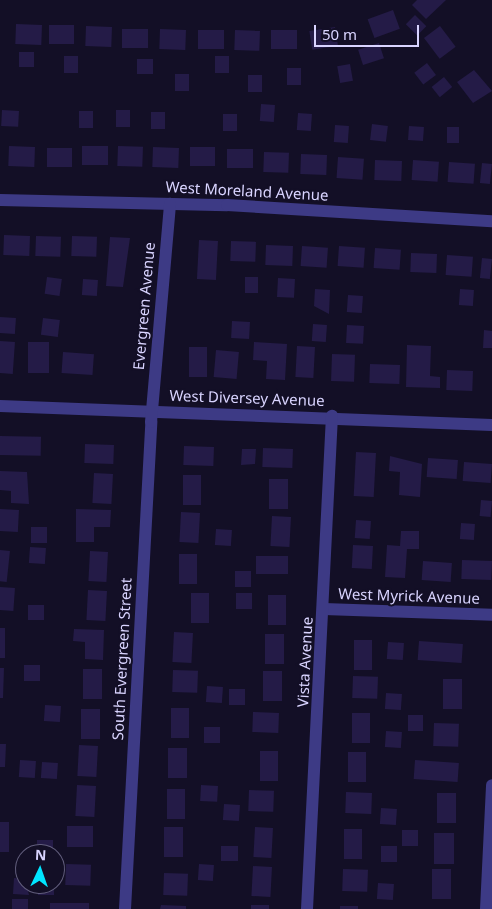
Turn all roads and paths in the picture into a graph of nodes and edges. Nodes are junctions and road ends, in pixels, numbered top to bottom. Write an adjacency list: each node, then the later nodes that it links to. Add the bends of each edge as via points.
1 (0, 200): 2 (street, West Moreland Avenue)
2 (170, 204): 3 (street, West Moreland Avenue); 5 (street, Evergreen Avenue)
3 (492, 220)
4 (0, 406): 5 (street, West Diversey Avenue)
5 (152, 411): 6 (street, West Diversey Avenue); 11 (street, South Evergreen Street)
6 (332, 416): 7 (street, West Diversey Avenue); 8 (street, Vista Avenue)
7 (492, 425)
8 (324, 609): 9 (street, West Myrick Avenue); 12 (street, Vista Avenue)
9 (492, 614)
10 (492, 785): 13 (street)
11 (125, 909)
12 (307, 909)
13 (486, 909)

